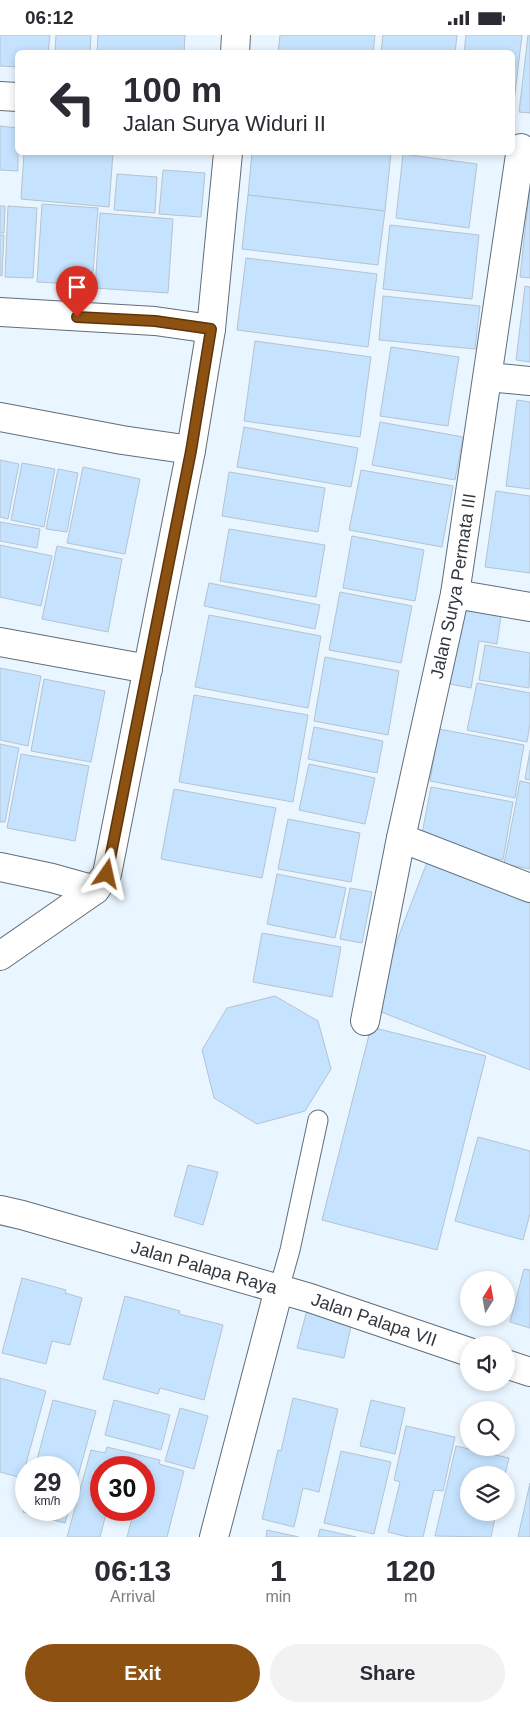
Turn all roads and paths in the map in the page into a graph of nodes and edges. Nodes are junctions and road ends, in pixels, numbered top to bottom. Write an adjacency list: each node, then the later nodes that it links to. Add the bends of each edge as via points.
1 (236, 35): 2 (street)
2 (235, 50)
3 (0, 96): 4 (street)
4 (15, 97)
5 (521, 148): 9 (street, Jalan Surya Permata III)
6 (228, 155): 8 (street)
7 (0, 312): 8 (street, via 155,321)
8 (211, 329): 12 (street)
9 (488, 377): 10 (street); 13 (street, Jalan Surya Permata III)
10 (530, 381)
11 (0, 417): 12 (street)
12 (191, 451): 16 (street)
13 (455, 594): 14 (street); 17 (street, Jalan Surya Permata III)
14 (530, 607)
15 (0, 642): 16 (street)
16 (148, 669): 20 (street, via 107,874)
17 (401, 838): 19 (street); 22 (street, Jalan Surya Permata III)
18 (0, 867): 20 (street)
19 (530, 888)
20 (95, 890): 21 (street)
21 (0, 956)
22 (365, 1021)
23 (318, 1120): 25 (lane)
24 (0, 1210): 25 (street, Jalan Palapa Raya)
25 (279, 1289): 26 (street, Jalan Palapa VII); 29 (street, Jalan Palapa Raya)
26 (460, 1349)
27 (515, 1367): 28 (street)
28 (530, 1372)
29 (214, 1537)

